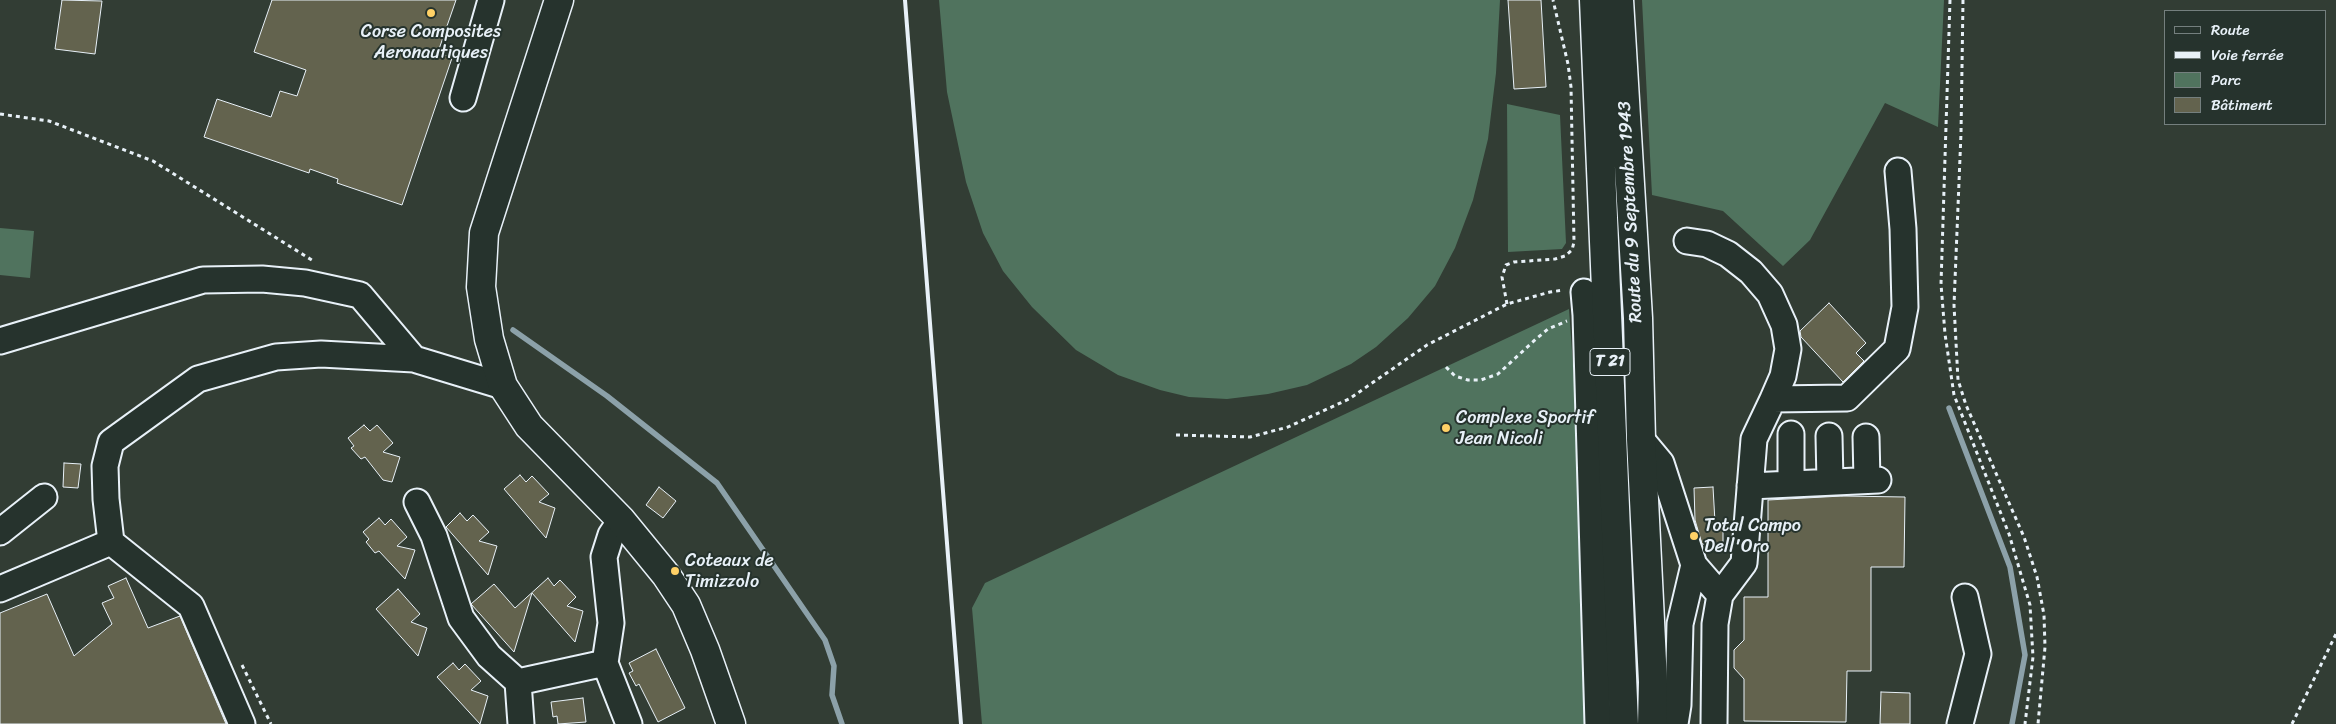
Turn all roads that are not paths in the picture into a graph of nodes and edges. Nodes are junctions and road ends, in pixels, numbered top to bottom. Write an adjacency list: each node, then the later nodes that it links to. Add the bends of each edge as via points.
1 (491, 0): 5 (street)
2 (559, 0): 11 (main road, via 484,233 480,287 489,339)
3 (1594, 0): 36 (main road, Route du 9 Septembre 1943 / T 21)
4 (1619, 0): 16 (main road, Route du 9 Septembre 1943 / T 21, via 1638,318)
5 (463, 98)
6 (1898, 171): 12 (street, via 1905,307 1897,349 1847,398)
7 (1687, 241): 12 (street, via 1707,244 1728,254 1751,272 1770,294 1784,325 1788,349 1783,376)
8 (1585, 304): 35 (street)
9 (0, 341): 10 (street, via 203,280 262,279 305,283 360,295)
10 (414, 360): 11 (street); 24 (street, via 321,354 276,357 198,379 112,442 105,466)
11 (503, 386): 22 (main road, via 529,426)
12 (1773, 399): 19 (street, via 1754,439)
13 (1791, 434): 18 (street)
14 (1829, 436): 17 (street)
15 (1866, 437): 17 (street, via 1873,480)
16 (1641, 439): 25 (street, via 1662,463); 37 (main road, Route du 9 Septembre 1943 / T 21, via 1653,682)
17 (1830, 482): 18 (street)
18 (1791, 484): 19 (street)
19 (1750, 486): 27 (street, via 1744,563)
20 (44, 497): 23 (street)
21 (416, 502): 30 (street, via 436,543 461,618 488,656)
22 (621, 520): 29 (street, via 611,535 604,557 611,623); 34 (main road, via 686,606)
23 (0, 532)
24 (111, 542): 26 (street); 31 (street, via 191,606)
25 (1694, 565): 27 (street); 38 (street, via 1680,624)
26 (0, 589)
27 (1720, 595): 39 (street, via 1715,624)
28 (1965, 598): 40 (street, via 1978,654)
29 (605, 663): 30 (street); 33 (street)
30 (518, 682): 32 (street)
31 (242, 724)
32 (521, 724)
33 (628, 724)
34 (731, 724)
35 (1598, 724)
36 (1624, 724)
37 (1652, 724)
38 (1675, 724)
39 (1714, 724)
40 (1960, 724)

